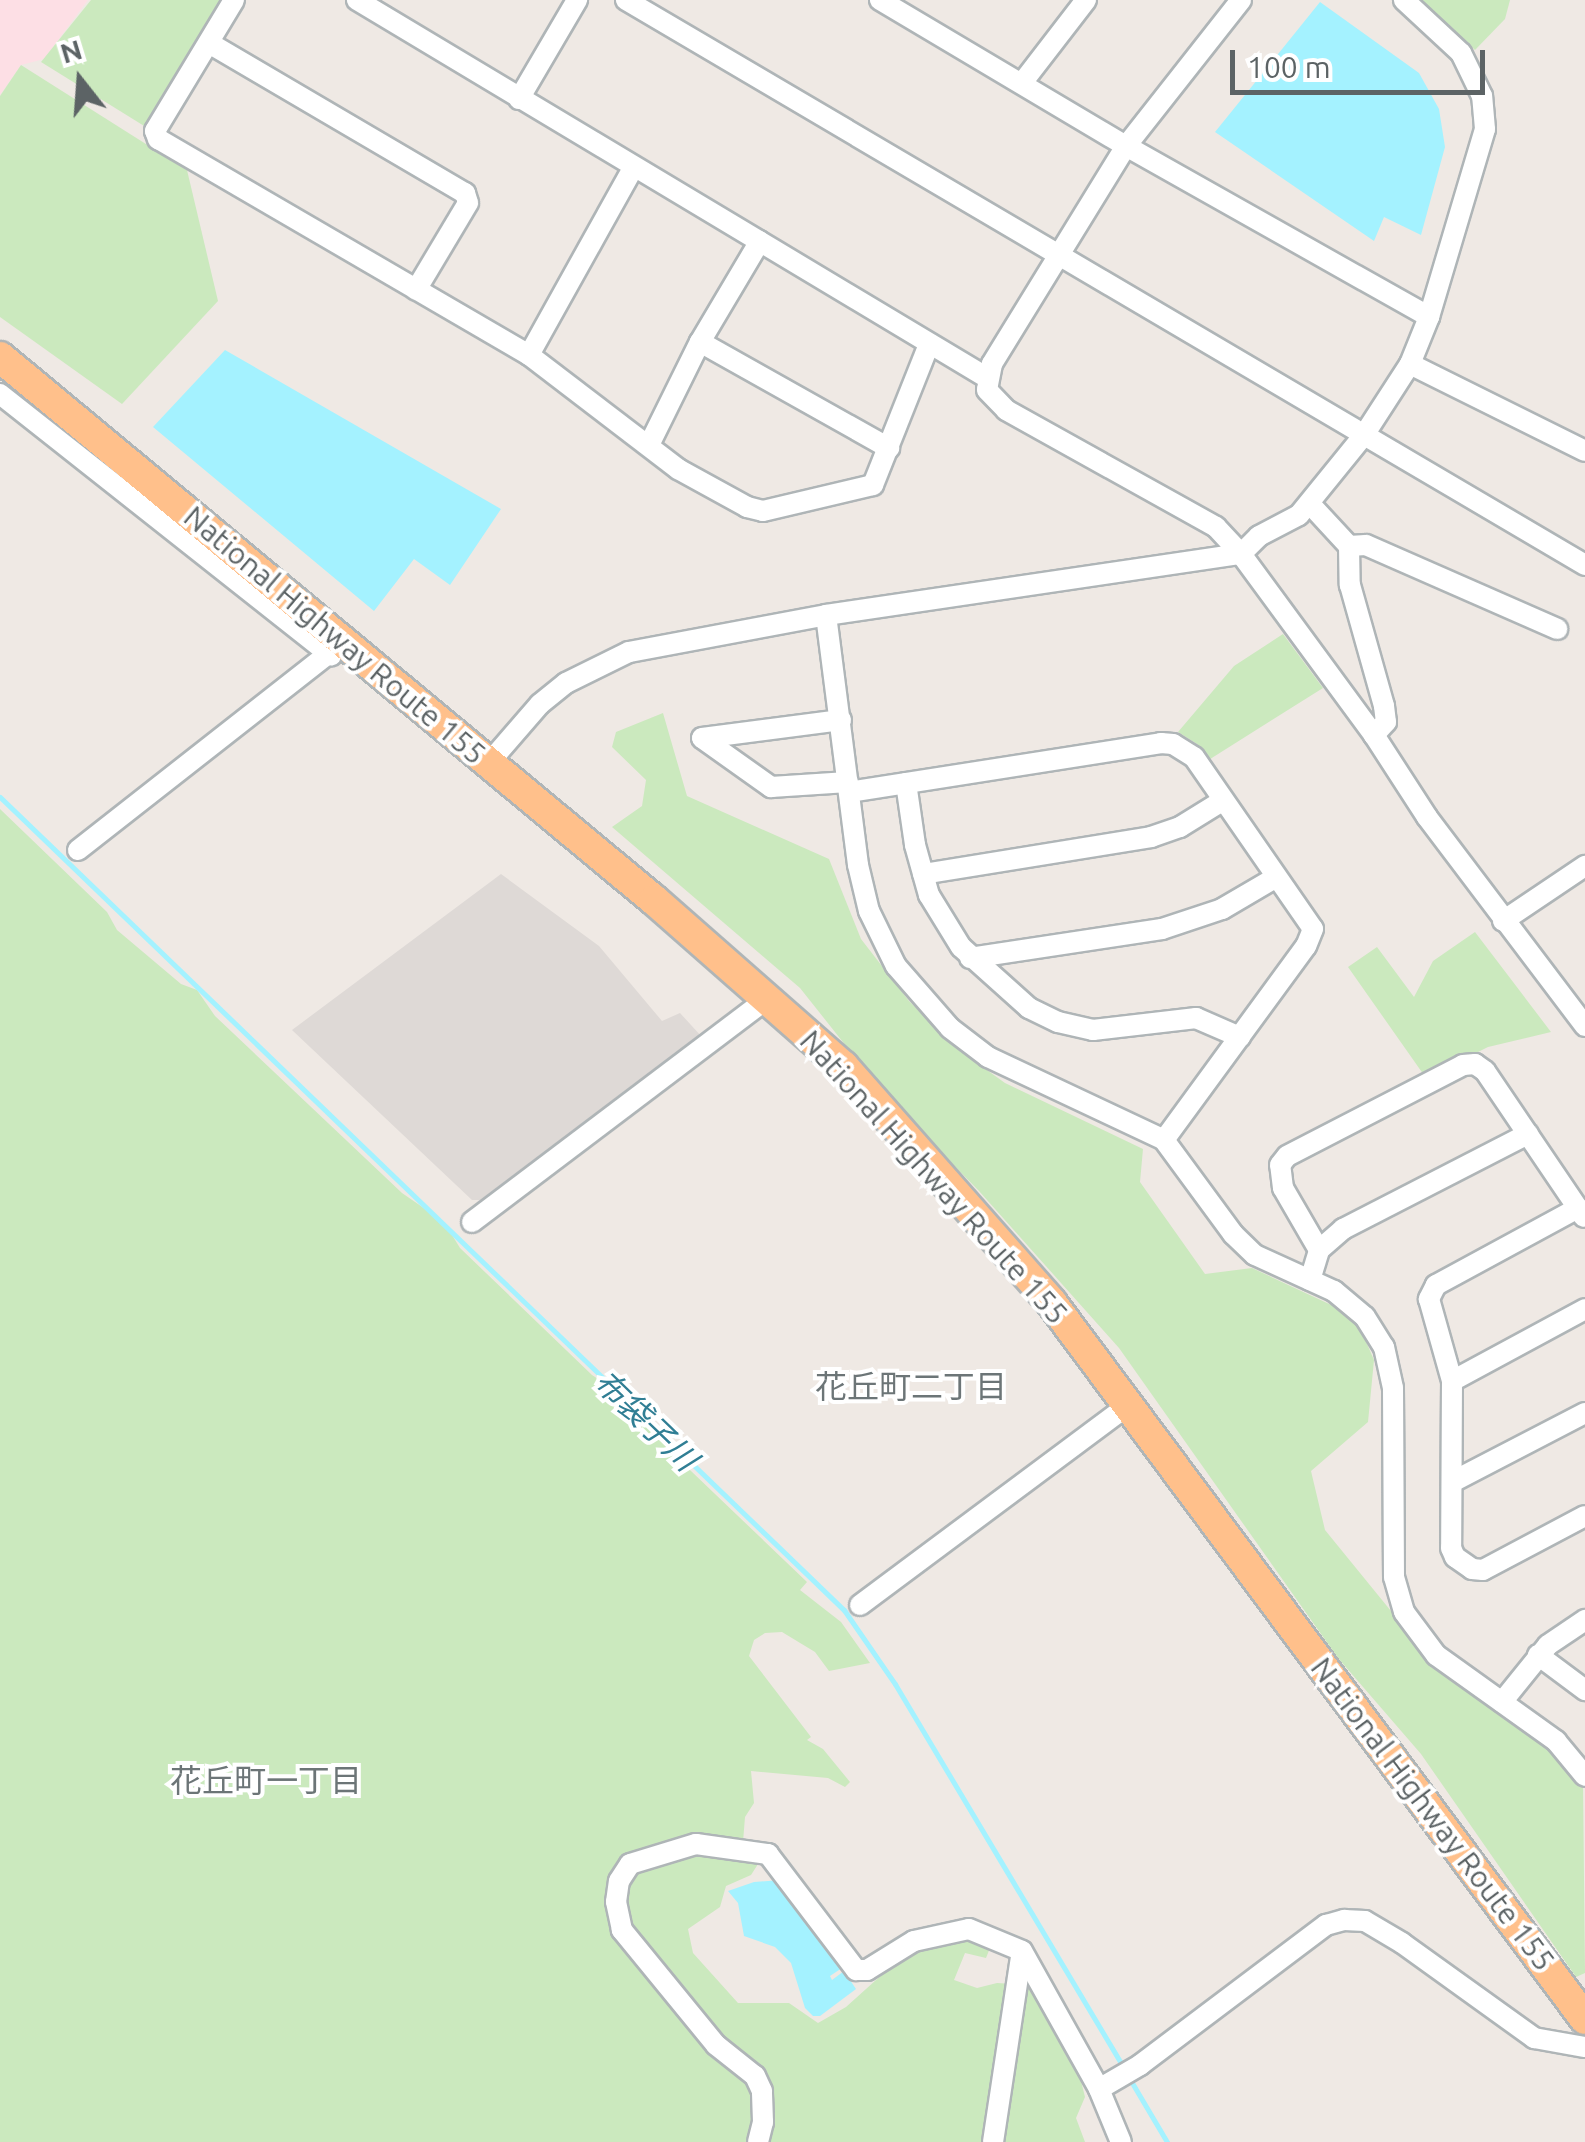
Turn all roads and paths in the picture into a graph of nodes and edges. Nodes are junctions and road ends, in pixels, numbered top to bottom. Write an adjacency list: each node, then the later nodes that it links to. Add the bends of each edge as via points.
1 (234, 0): 9 (street)
2 (357, 0): 11 (street)
3 (577, 0): 11 (street)
4 (626, 0): 15 (street)
5 (880, 0): 10 (street)
6 (1086, 0): 10 (street)
7 (1242, 0): 12 (street)
8 (1404, 0): 17 (street, via 1462,54 1486,113)
9 (209, 43): 16 (street, via 465,193 468,203); 16 (street, via 155,131 158,138)
10 (1022, 83): 12 (street)
11 (519, 99): 13 (street)
12 (1126, 146): 15 (street); 17 (street)
13 (633, 168): 14 (street); 20 (street)
14 (760, 241): 18 (street); 19 (street)
15 (1060, 254): 23 (street); 25 (street)
16 (416, 290): 20 (street)
17 (1430, 317): 22 (street)
18 (700, 342): 26 (street); 27 (street)
19 (929, 344): 23 (street); 27 (street)
20 (529, 356): 26 (street)
21 (0, 358): 35 (highway, National Highway Route 155)
22 (1410, 364): 25 (street); 28 (street)
23 (986, 378): 31 (street, via 994,402 1216,527)
24 (0, 394): 35 (street)
25 (1364, 435): 29 (street); 32 (street)
26 (649, 445): 27 (street, via 690,476 763,511 868,490)
27 (888, 448)
28 (1585, 451)
29 (1312, 504): 30 (street); 31 (street)
30 (1349, 546): 34 (street, via 1366,545); 37 (street, via 1350,585 1384,706 1386,722)
31 (1241, 554): 33 (street); 37 (street)
32 (1585, 565)
33 (826, 615): 36 (street); 38 (street, via 666,642 596,664 540,704)
34 (1557, 628)
35 (337, 648): 38 (highway, National Highway Route 155); 42 (street)
36 (841, 720): 40 (street); 40 (street, via 702,738 771,787)
37 (1374, 736): 46 (street)
38 (488, 764): 48 (highway, National Highway Route 155)
39 (906, 783): 40 (street); 41 (street, via 1161,743 1194,757); 44 (street)
40 (849, 787): 52 (street, via 869,910 896,966 932,1011 1008,1068)
41 (1222, 801): 44 (street, via 1150,838); 45 (street)
42 (78, 850)
43 (1585, 866): 46 (street)
44 (923, 874): 47 (street, via 929,896)
45 (1275, 878): 47 (street, via 1222,909 1162,930); 50 (street, via 1313,929)
46 (1504, 921): 49 (street)
47 (970, 958): 50 (street, via 1029,1008 1058,1022 1093,1030 1196,1018)
48 (768, 998): 54 (street); 59 (highway, National Highway Route 155, via 842,1066 982,1223)
49 (1585, 1026)
50 (1240, 1037): 52 (street)
51 (1528, 1134): 53 (street); 55 (street, via 1343,1230); 55 (street, via 1485,1071 1462,1065 1286,1156 1280,1165 1284,1188)
52 (1164, 1140): 56 (street, via 1233,1234 1268,1263)
53 (1582, 1213): 58 (street, via 1436,1285 1429,1303)
54 (472, 1222)
55 (1319, 1250): 56 (street)
56 (1310, 1280): 67 (street, via 1365,1317 1384,1347 1394,1402 1394,1576 1404,1612 1436,1656)
57 (1585, 1309): 58 (street)
58 (1452, 1382): 61 (street)
59 (1128, 1405): 63 (street); 70 (highway, National Highway Route 155)
60 (1585, 1413): 61 (street)
61 (1452, 1482): 62 (street, via 1451,1548 1472,1570)
62 (1585, 1516)
63 (860, 1605)
64 (1585, 1620): 65 (street)
65 (1538, 1655): 66 (street); 67 (street)
66 (1585, 1690)
67 (1502, 1702): 68 (street, via 1561,1746)
68 (1585, 1776)
69 (1022, 1951): 72 (street); 73 (street, via 969,1929 914,1941 856,1970 768,1854 696,1844 630,1864 616,1902 622,1930 716,2045 754,2076 764,2122); 74 (street)
70 (1585, 2019)
71 (1585, 2047): 72 (street, via 1534,2038 1402,1942 1365,1921 1344,1920 1326,1925)
72 (1103, 2087): 75 (street)
73 (758, 2142)
74 (994, 2142)
75 (1121, 2142)

